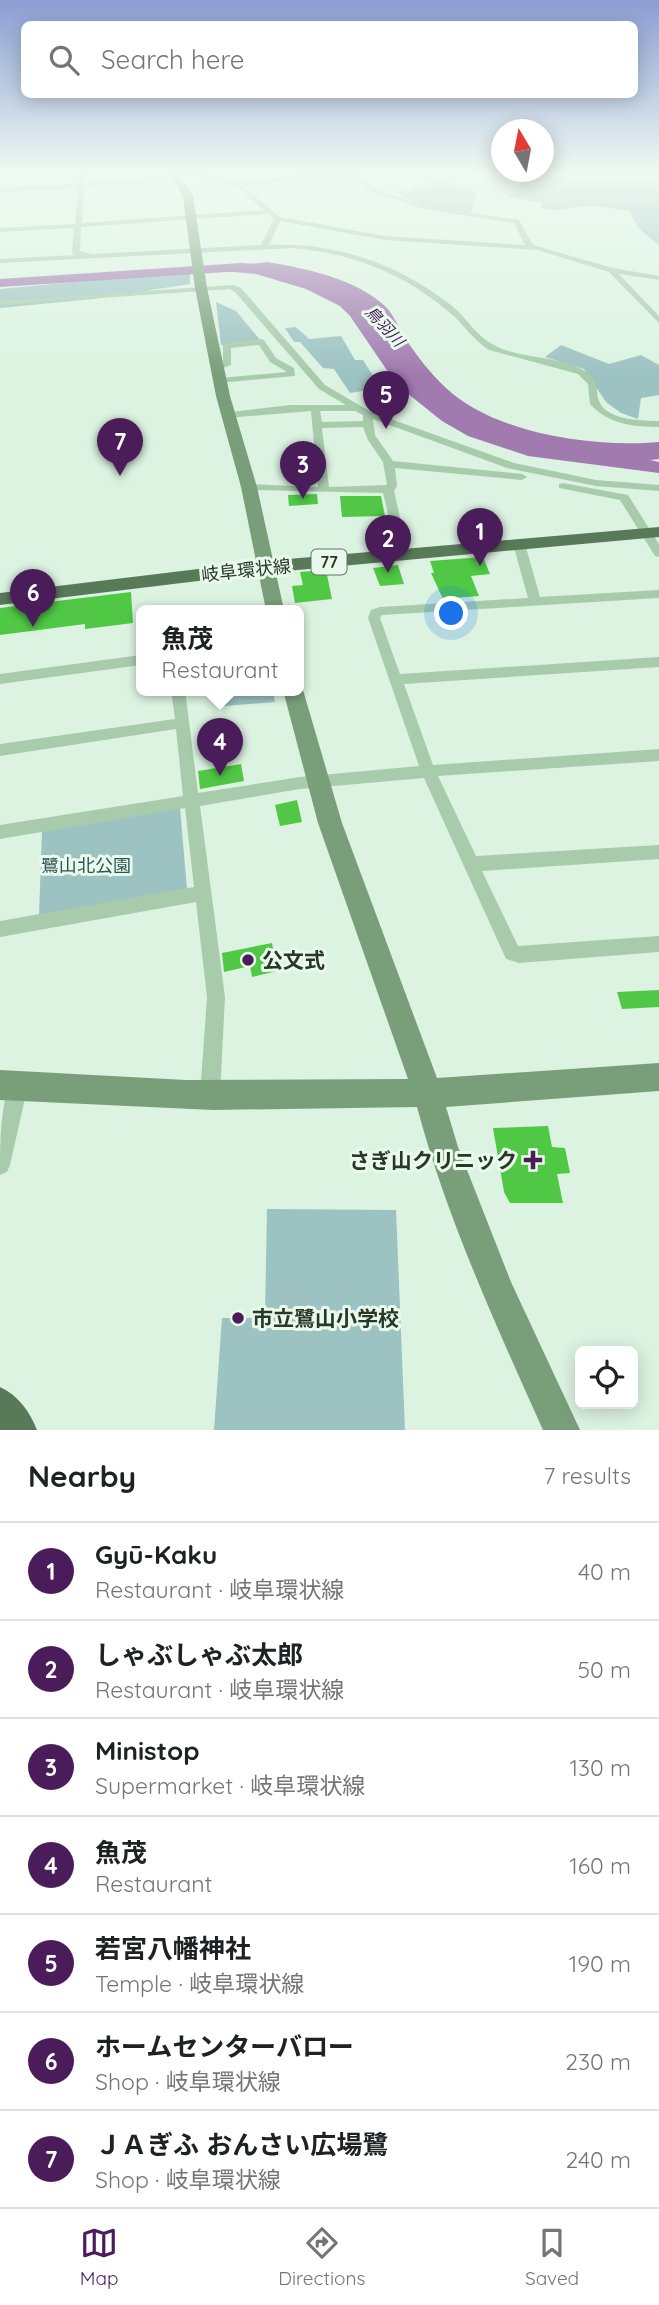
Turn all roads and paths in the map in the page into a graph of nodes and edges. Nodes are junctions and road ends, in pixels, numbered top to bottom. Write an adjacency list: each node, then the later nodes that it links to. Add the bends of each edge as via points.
1 (77, 241): 9 (street, via 76,253)
2 (194, 241): 8 (street)
3 (267, 241): 6 (street)
4 (428, 241): 7 (street)
5 (527, 241): 7 (street)
6 (264, 247): 8 (street); 21 (street, via 316,246 382,265 435,296 490,347 588,377 595,404 609,416)
7 (530, 247): 11 (street)
8 (195, 252): 9 (street); 13 (street)
9 (130, 256): 10 (street)
10 (0, 262)
11 (612, 270): 12 (street); 15 (street)
12 (659, 278)
13 (201, 286): 14 (street); 16 (street); 18 (street, via 238,290 322,387)
14 (0, 303)
15 (659, 321)
16 (219, 374): 16 (street, via 228,363 226,346 261,342 273,360 292,374); 19 (street)
17 (315, 407): 18 (street); 19 (street); 22 (street)
18 (355, 408): 20 (street)
19 (227, 415): 24 (street)
20 (367, 419): 22 (street); 23 (street, via 377,449); 25 (street, via 511,466 596,483)
21 (659, 424)
22 (317, 425): 26 (street)
23 (389, 464): 27 (street, via 392,486); 28 (street, via 515,475 624,497)
24 (249, 487): 26 (street); 32 (street)
25 (659, 488)
26 (324, 489): 27 (street)
27 (388, 490): 29 (street)
28 (652, 527): 29 (main road, 岐阜環状線 / 77); 30 (main road, 岐阜環状線 / 77); 31 (street)
29 (400, 544): 32 (main road, 岐阜環状線 / 77)
30 (519, 544): 32 (main road, 岐阜環状線 / 77); 36 (street)
31 (659, 553)
32 (264, 562): 33 (main road, 岐阜環状線 / 77); 35 (main road, 岐阜環状線 / 77); 37 (street)
33 (0, 587)
34 (659, 594): 36 (street)
35 (0, 599)
36 (535, 601): 41 (street, via 375,613)
37 (274, 605)
38 (136, 661): 40 (street)
39 (659, 662): 41 (street)
40 (0, 679)
41 (396, 679): 47 (street)
42 (179, 696): 44 (street)
43 (295, 696): 48 (street)
44 (182, 723): 45 (street); 49 (street)
45 (0, 750)
46 (659, 755): 47 (street)
47 (428, 771): 48 (street); 52 (street)
48 (318, 782): 49 (street); 58 (street)
49 (192, 800): 50 (street); 53 (street)
50 (0, 832)
51 (659, 852): 52 (street)
52 (471, 864): 55 (street, via 512,953)
53 (202, 893): 54 (street); 59 (street, via 216,997)
54 (0, 929)
55 (659, 944)
56 (659, 1077): 58 (street)
57 (9, 1085): 59 (street); 60 (street)
58 (428, 1093): 59 (street); 63 (street, via 443,1147 498,1291)
59 (210, 1095)
60 (0, 1166)
61 (0, 1405): 62 (main road)
62 (19, 1430)
63 (562, 1430)

